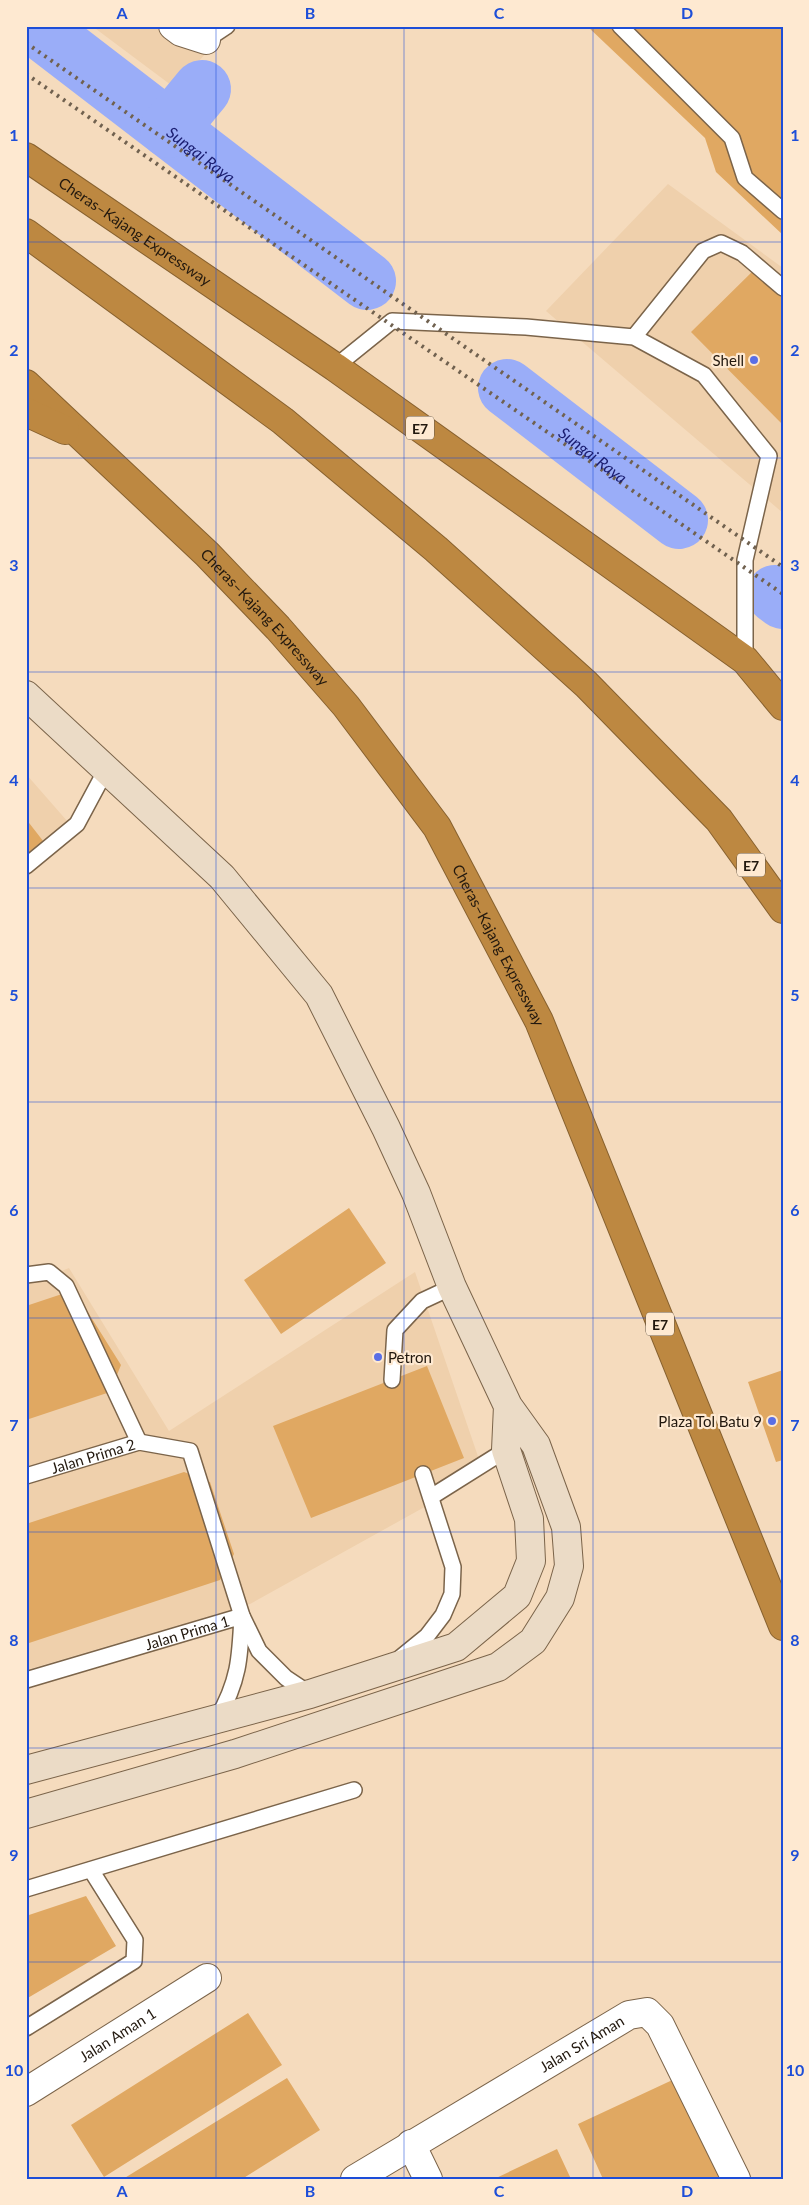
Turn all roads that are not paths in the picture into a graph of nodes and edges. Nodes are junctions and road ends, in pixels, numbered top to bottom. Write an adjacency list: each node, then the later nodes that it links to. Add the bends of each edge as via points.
1 (173, 26): 3 (street, via 181,32)
2 (620, 26): 5 (lane, via 732,138 745,178)
3 (216, 33)
4 (31, 158): 9 (highway, Cheras–Kajang Expressway / E7)
5 (783, 211)
6 (26, 232): 18 (highway, E7, via 283,421 429,542 586,684 719,820)
7 (783, 288): 8 (lane, via 742,253 721,243 704,251)
8 (634, 337): 9 (lane, via 526,327 392,321); 13 (lane, via 704,375 769,456 745,560)
9 (335, 367): 13 (highway, Cheras–Kajang Expressway / E7)
10 (26, 384): 12 (highway, Cheras–Kajang Expressway / E7)
11 (26, 412): 12 (highway)
12 (86, 440): 29 (highway, Cheras–Kajang Expressway / E7, via 206,554 278,628 346,706 437,827 539,1021)
13 (745, 660): 15 (highway, Cheras–Kajang Expressway / E7)
14 (26, 695): 16 (street)
15 (783, 706)
16 (107, 768): 17 (lane, via 77,824); 20 (street, via 222,877 319,995 416,1193)
17 (26, 866)
18 (783, 910)
19 (26, 1275): 23 (lane, via 49,1272 66,1286)
20 (452, 1288): 21 (lane, via 422,1301 395,1330); 22 (street)
21 (392, 1380)
22 (508, 1406): 24 (street); 36 (street, via 536,1445 566,1527 569,1566 560,1598 533,1641 498,1667 235,1754)
23 (139, 1442): 26 (lane, Jalan Prima 2); 28 (lane, Jalan Prima 2, via 190,1451)
24 (506, 1450): 27 (lane); 30 (street, via 529,1519 530,1561 518,1596 456,1648)
25 (423, 1474): 27 (lane)
26 (26, 1476)
27 (431, 1497): 30 (lane, via 453,1567 452,1594 443,1615 427,1636)
28 (242, 1616): 31 (lane, Jalan Prima 1); 32 (lane, via 259,1651 273,1667); 33 (lane, Jalan Prima 1, via 237,1677)
29 (783, 1626)
30 (381, 1673): 32 (street)
31 (26, 1680)
32 (310, 1694): 33 (street)
33 (217, 1718): 34 (street)
34 (26, 1770)
35 (354, 1790): 37 (lane)
36 (26, 1814)
37 (91, 1870): 38 (lane); 40 (lane, via 135,1940 134,1961)
38 (26, 1889)
39 (207, 1978): 41 (street, Jalan Aman 1)
40 (26, 2028)
41 (26, 2092)
42 (411, 2144): 43 (street, Jalan Sri Aman); 44 (street); 45 (street, Jalan Sri Aman, via 629,2015 647,2012 660,2025)
43 (355, 2179)
44 (428, 2179)
45 (736, 2179)

